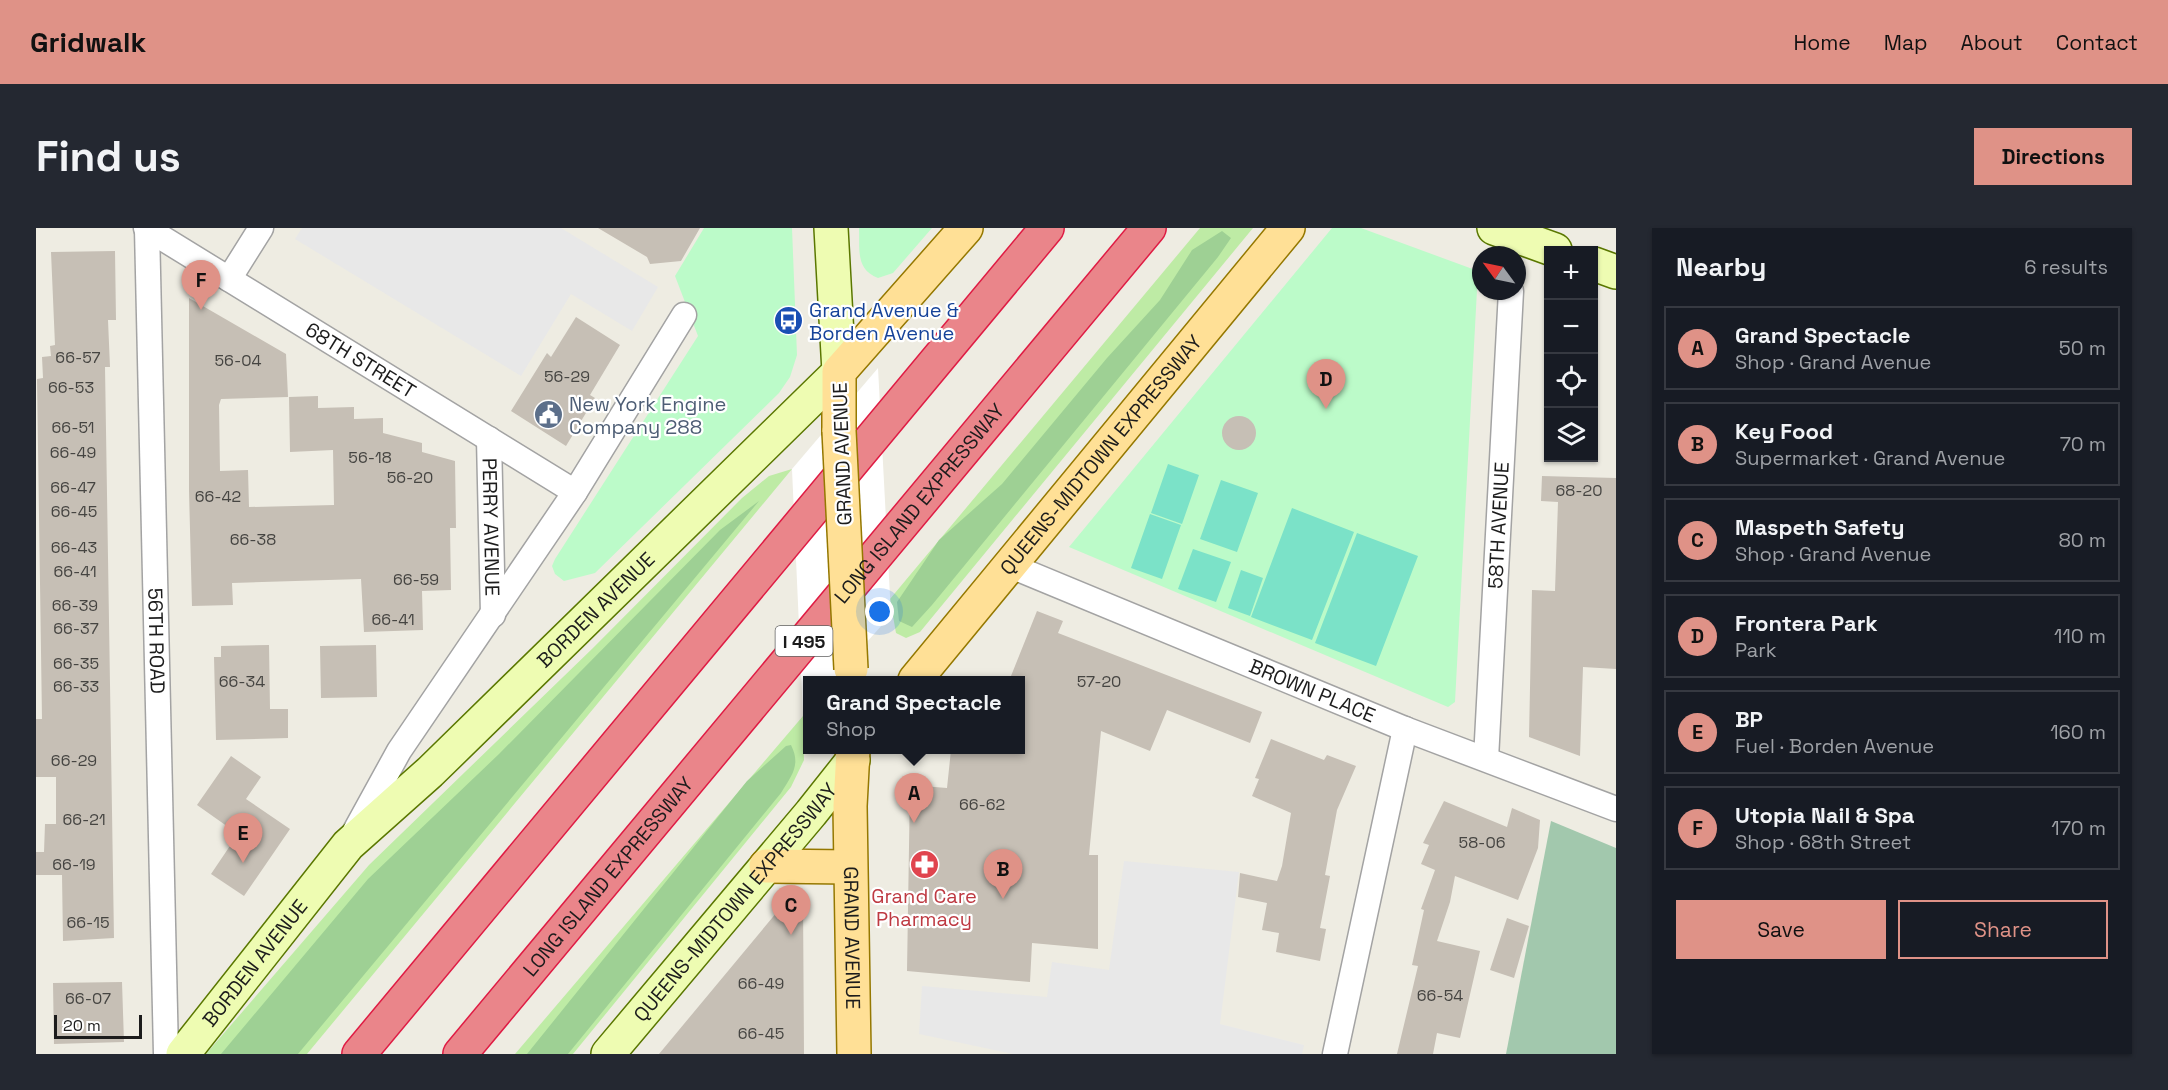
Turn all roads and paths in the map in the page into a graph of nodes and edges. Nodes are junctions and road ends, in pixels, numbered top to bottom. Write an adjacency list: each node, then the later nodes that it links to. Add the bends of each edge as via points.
1 (147, 228): 12 (street, 68TH STREET); 30 (street, 56TH ROAD)
2 (261, 228): 12 (street)
3 (831, 228): 15 (main road, GRAND AVENUE)
4 (966, 228): 15 (main road)
5 (1047, 228): 32 (highway)
6 (1149, 228): 33 (highway, LONG ISLAND EXPRESSWAY / I 495)
7 (1288, 228): 18 (main road, QUEENS-MIDTOWN EXPRESSWAY)
8 (1507, 237): 9 (main road)
9 (1544, 247)
10 (1598, 266): 11 (main road)
11 (1616, 272)
12 (229, 279): 16 (street, 68TH STREET)
13 (1511, 300): 25 (street, 58TH AVENUE)
14 (684, 315): 17 (street, BORDEN AVENUE)
15 (839, 372): 20 (main road, GRAND AVENUE, bridge); 27 (main road, BORDEN AVENUE, via 430,772)
16 (489, 440): 17 (street, 68TH STREET); 19 (street, PERRY AVENUE)
17 (575, 492): 19 (street, BORDEN AVENUE)
18 (1011, 566): 21 (main road, QUEENS-MIDTOWN EXPRESSWAY); 22 (street, BROWN PLACE)
19 (493, 615): 27 (street, BORDEN AVENUE, via 399,751)
20 (851, 675)
21 (919, 676)
22 (1405, 729): 25 (street, BROWN PLACE); 36 (street)
23 (854, 754): 28 (main road, QUEENS-MIDTOWN EXPRESSWAY)
24 (855, 754): 29 (main road, GRAND AVENUE)
25 (1486, 759): 26 (street, BROWN PLACE)
26 (1616, 809)
27 (348, 845): 31 (main road, BORDEN AVENUE)
28 (766, 866): 29 (main road); 34 (main road, QUEENS-MIDTOWN EXPRESSWAY)
29 (850, 867): 35 (main road, GRAND AVENUE)
30 (166, 1054)
31 (183, 1054)
32 (359, 1054)
33 (460, 1054)
34 (608, 1054)
35 (854, 1054)
36 (1335, 1054)

